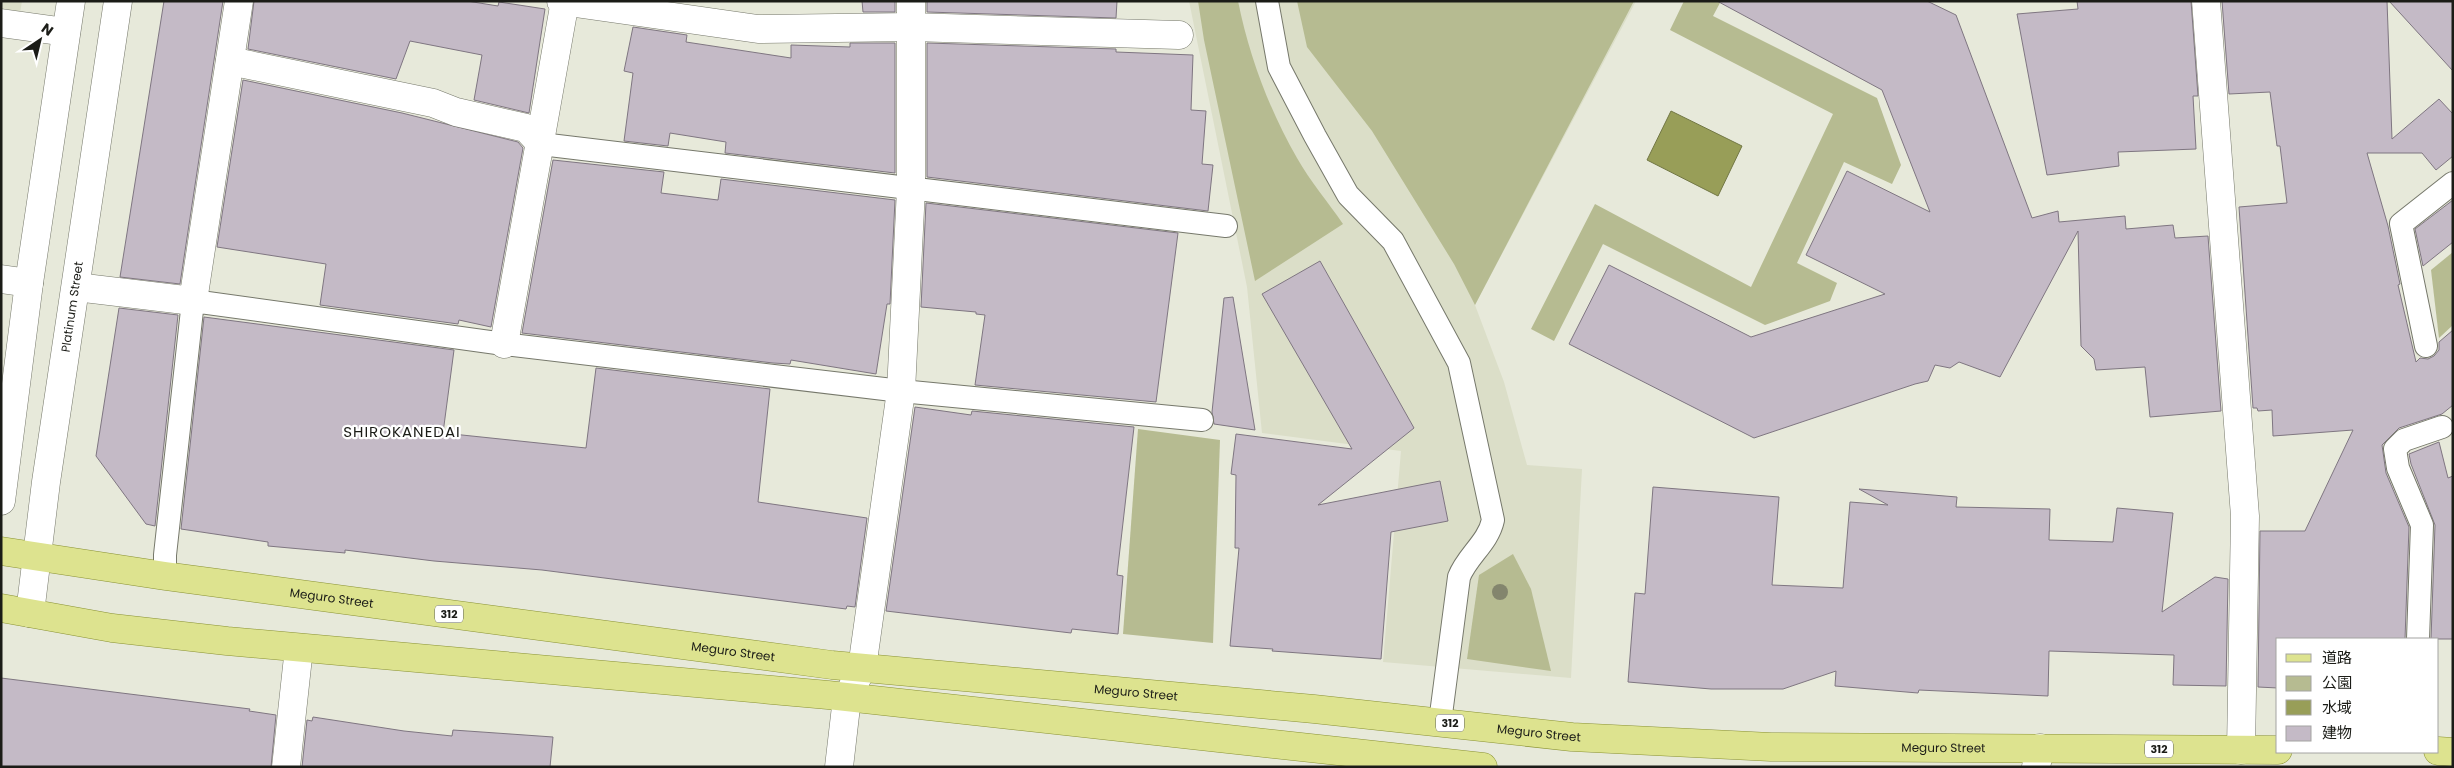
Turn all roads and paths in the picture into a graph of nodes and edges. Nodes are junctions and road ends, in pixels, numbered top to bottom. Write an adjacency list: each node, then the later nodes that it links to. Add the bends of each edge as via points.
1 (71, 1): 9 (street)
2 (118, 1): 18 (street, Platinum Street)
3 (239, 1): 11 (street)
4 (1266, 1): 35 (lane, via 1279,67 1315,136 1348,195 1393,241 1459,363 1493,520 1491,530 1459,577)
5 (2206, 1): 36 (street, via 2245,516)
6 (564, 2): 7 (street, via 758,29); 12 (street)
7 (911, 14): 10 (street); 14 (street)
8 (1, 23): 9 (street)
9 (66, 32): 17 (street)
10 (1179, 35)
11 (230, 61): 12 (street, via 433,103 456,112 526,128); 19 (street)
12 (541, 144): 14 (lane); 20 (street)
13 (2453, 182): 21 (lane, via 2401,224)
14 (911, 189): 15 (lane); 22 (street)
15 (1226, 226)
16 (1, 280): 17 (street)
17 (29, 283): 25 (street)
18 (76, 287): 19 (street); 27 (street, Platinum Street)
19 (193, 301): 20 (lane); 28 (lane)
20 (504, 344): 22 (lane)
21 (2426, 346)
22 (901, 390): 23 (lane); 33 (street)
23 (1202, 420)
24 (2442, 427): 31 (lane, via 2404,440 2395,449 2398,468 2422,525)
25 (1, 500)
26 (1, 551): 27 (main road, Meguro Street / 312)
27 (36, 556): 28 (main road, Meguro Street / 312); 30 (street, Platinum Street)
28 (165, 576): 33 (main road, Meguro Street / 312)
29 (1, 608): 30 (main road)
30 (30, 613): 32 (main road, via 112,628)
31 (2418, 638)
32 (299, 648): 34 (main road); 42 (street)
33 (862, 668): 34 (street); 35 (main road, Meguro Street / 312)
34 (847, 698): 41 (main road); 43 (street)
35 (1440, 722): 40 (main road, Meguro Street / 312, via 1572,737); 41 (main road)
36 (2241, 750): 37 (main road, Meguro Street / 312); 40 (main road, Meguro Street / 312)
37 (2276, 750)
38 (2439, 752): 39 (main road)
39 (2453, 752)
40 (2038, 757)
41 (1434, 762): 44 (main road)
42 (286, 767)
43 (839, 767)
44 (1483, 767)

